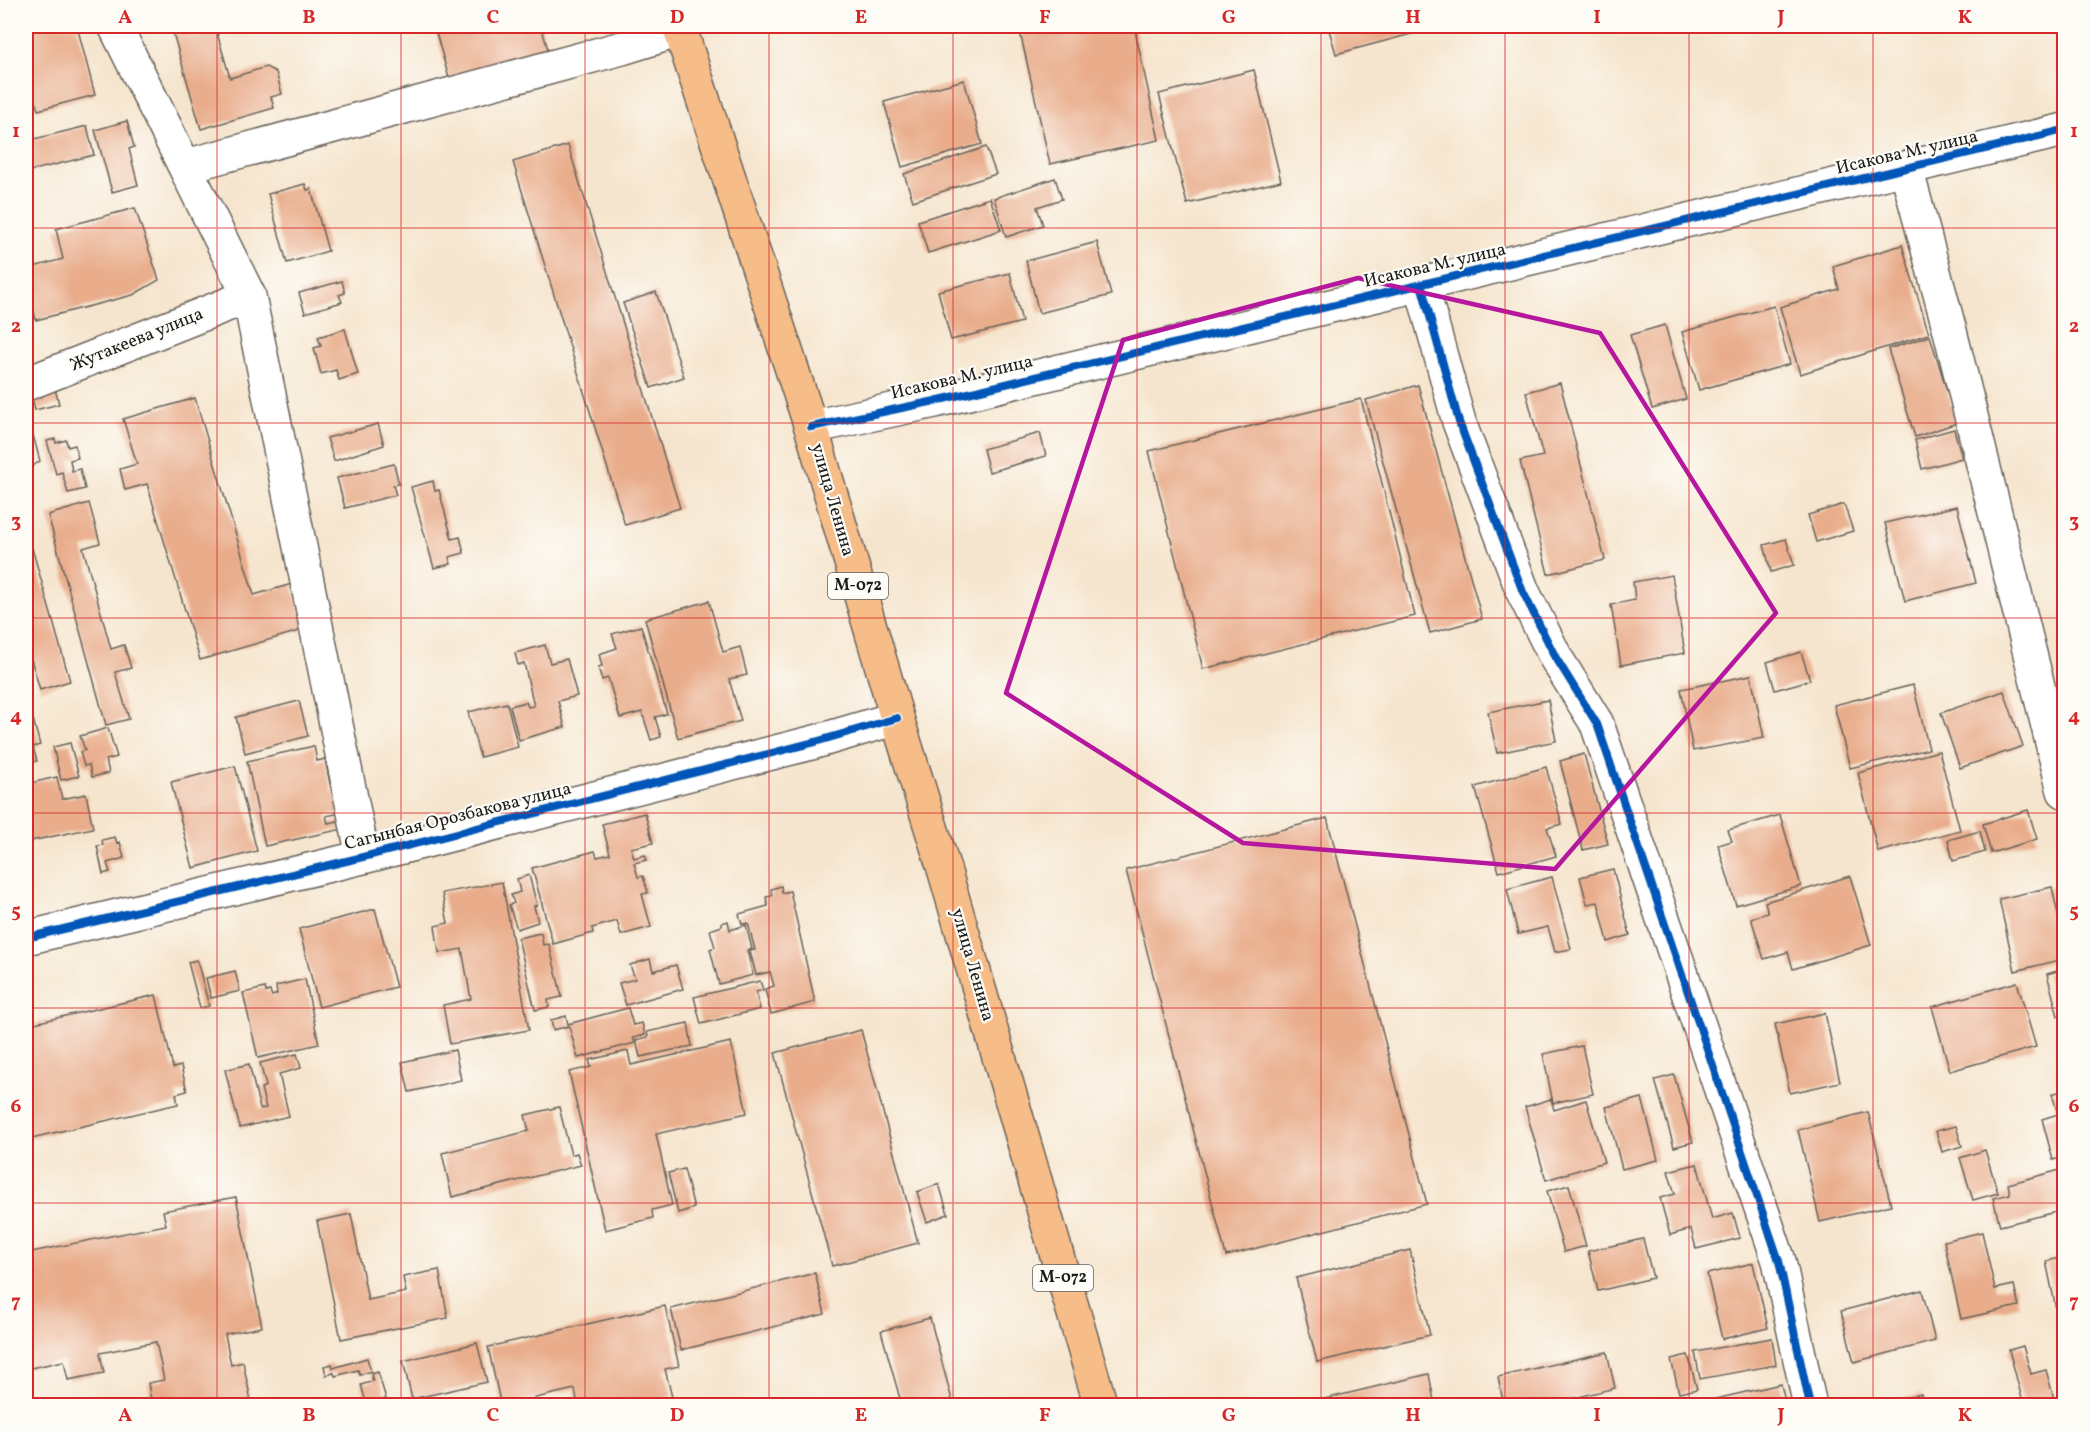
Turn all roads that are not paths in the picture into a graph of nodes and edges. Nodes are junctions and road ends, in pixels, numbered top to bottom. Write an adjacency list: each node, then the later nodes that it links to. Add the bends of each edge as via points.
1 (116, 26): 4 (street)
2 (680, 28): 4 (street, via 622,48); 9 (main road, улица Ленина / М-072)
3 (2064, 130): 5 (street, Исакова М. улица)
4 (186, 166): 7 (street)
5 (1906, 168): 6 (street, Исакова М. улица); 11 (street, Исакова М. улица)
6 (1421, 284): 9 (street, Исакова М. улица); 15 (street, via 1459,422 1523,592 1556,658 1597,724 1605,747 1779,1261)
7 (249, 296): 8 (street, Жутакеева улица); 12 (street)
8 (26, 384)
9 (811, 427): 10 (main road, улица Ленина / М-072)
10 (897, 718): 12 (street, Сагынбая Орозбакова улица); 14 (main road, улица Ленина / М-072)
11 (2064, 791)
12 (363, 857): 13 (street, Сагынбая Орозбакова улица)
13 (26, 938)
14 (1101, 1406)
15 (1810, 1406)

